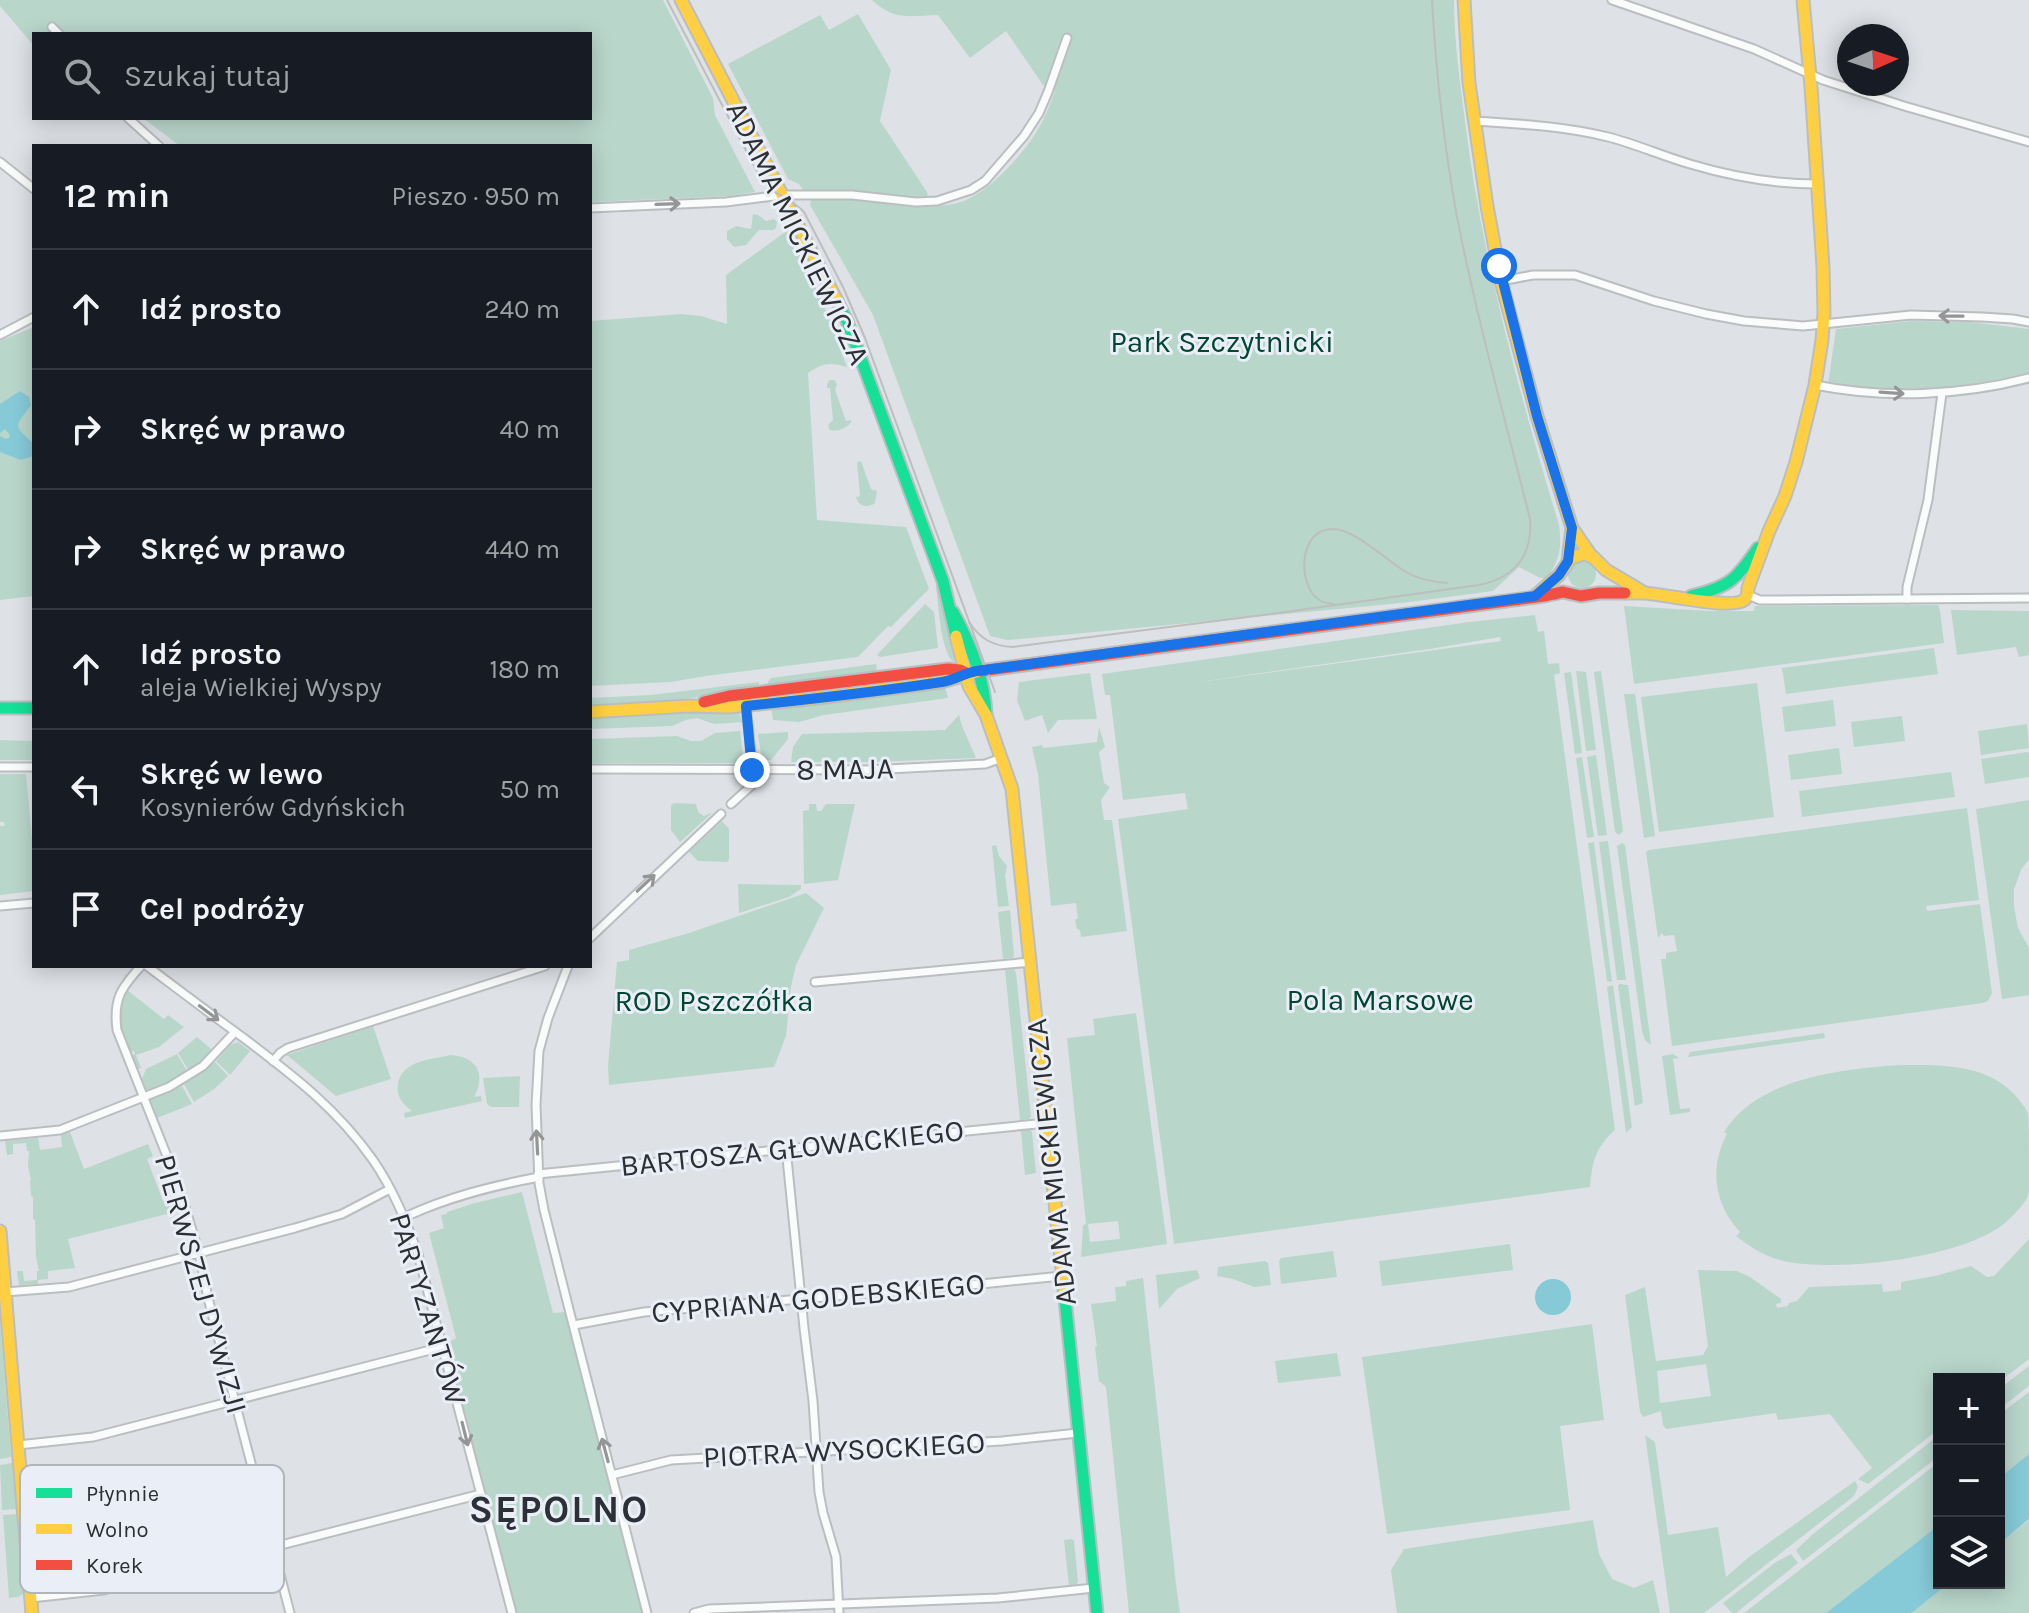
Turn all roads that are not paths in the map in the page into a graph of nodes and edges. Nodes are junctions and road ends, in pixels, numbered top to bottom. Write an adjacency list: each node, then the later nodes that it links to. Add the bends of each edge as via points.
1 (681, 0): 16 (street, ADAMA MICKIEWICZA)
2 (1464, 0): 10 (street)
3 (1612, 0): 8 (street)
4 (1803, 0): 8 (street)
5 (52, 27): 6 (street)
6 (57, 32)
7 (1067, 38): 16 (street, via 1044,103 1024,136 971,190 916,202)
8 (1810, 74): 11 (street); 14 (street)
9 (130, 120): 12 (street)
10 (1474, 121): 14 (street, via 1573,130 1731,175); 18 (street)
11 (2029, 142)
12 (157, 144)
13 (0, 162): 15 (street)
14 (1817, 184): 21 (street)
15 (32, 187)
16 (783, 195): 17 (street, one-way to 16); 40 (street, ADAMA MICKIEWICZA, via 853,335 959,621)
17 (592, 208)
18 (1501, 281): 21 (street, via 1575,275 1706,314); 26 (street)
19 (32, 318): 22 (street)
20 (2029, 322): 21 (street, one-way to 21, via 1911,315)
21 (1824, 325): 24 (street)
22 (0, 335)
23 (2029, 378): 25 (street)
24 (1815, 385): 25 (street, one-way to 25, via 1843,391); 27 (street, via 1796,462)
25 (1942, 393): 38 (street, via 1928,500)
26 (1572, 528): 28 (street); 29 (street)
27 (1769, 531): 30 (street); 31 (street)
28 (1601, 564): 29 (street, via 1579,554); 33 (street, via 1601,584); 34 (street)
29 (1565, 566): 32 (street, via 1565,584); 35 (street)
30 (1731, 582): 31 (street, via 1743,581); 36 (street); 39 (street, via 1726,594)
31 (1748, 592): 38 (street, via 1760,600); 39 (street, via 1740,602)
32 (1572, 593): 33 (street); 35 (street)
33 (1592, 593): 34 (street)
34 (1644, 593): 36 (street)
35 (1535, 596): 40 (street)
36 (1686, 598): 39 (street)
37 (2029, 598): 38 (street)
38 (1907, 599)
39 (1730, 602)
40 (971, 672): 41 (street, via 948,669 729,696); 42 (street, via 941,682); 46 (street, ADAMA MICKIEWICZA, via 987,704)
41 (688, 706): 42 (street); 45 (street)
42 (746, 706): 50 (street)
43 (0, 708): 44 (street)
44 (32, 708)
45 (592, 712)
46 (1002, 758): 50 (street, 8 MAJA, via 923,768); 56 (street, ADAMA MICKIEWICZA, via 1012,789)
47 (0, 767): 48 (street)
48 (32, 767)
49 (592, 769): 50 (street, 8 MAJA)
50 (752, 770): 51 (street, via 752,785)
51 (731, 804)
52 (721, 814): 55 (street, one-way to 52)
53 (32, 903): 54 (street)
54 (0, 906)
55 (592, 936)
56 (1031, 962): 61 (street); 65 (street, ADAMA MICKIEWICZA)
57 (142, 968): 64 (street, PIERWSZEJ DYWIZJI, via 125,982 115,1020)
58 (147, 968): 62 (street, PARTYZANTÓW, one-way to 62)
59 (539, 968): 63 (street, via 288,1048)
60 (566, 968): 68 (street, one-way to 60, via 539,1051)
61 (815, 982)
62 (235, 1032): 63 (street, PARTYZANTÓW); 64 (street, via 194,1073)
63 (273, 1061): 69 (street, PARTYZANTÓW, via 331,1110)
64 (143, 1098): 66 (street, via 60,1130); 72 (street, PIERWSZEJ DYWIZJI)
65 (1047, 1123): 67 (street, BARTOSZA GŁOWACKIEGO); 73 (street, ADAMA MICKIEWICZA)
66 (0, 1136)
67 (786, 1148): 68 (street, BARTOSZA GŁOWACKIEGO); 75 (street)
68 (539, 1175): 70 (street, BARTOSZA GŁOWACKIEGO, via 466,1193); 76 (street)
69 (390, 1189): 70 (street, PARTYZANTÓW); 72 (street, via 325,1220)
70 (405, 1217): 77 (street, PARTYZANTÓW)
71 (0, 1231): 74 (street)
72 (199, 1253): 74 (street, via 69,1287); 78 (street, PIERWSZEJ DYWIZJI)
73 (1062, 1276): 75 (street, CYPRIANA GODEBSKIEGO); 79 (street, ADAMA MICKIEWICZA)
74 (5, 1292): 80 (street)
75 (801, 1299): 76 (street, CYPRIANA GODEBSKIEGO, via 642,1312); 81 (street)
76 (574, 1325): 84 (street, one-way to 76)
77 (442, 1347): 78 (street); 85 (street, PARTYZANTÓW, one-way to 85)
78 (235, 1400): 80 (street, via 85,1439); 82 (street, PIERWSZEJ DYWIZJI)
79 (1078, 1433): 81 (street, PIOTRA WYSOCKIEGO); 88 (street, ADAMA MICKIEWICZA)
80 (18, 1445): 83 (street)
81 (817, 1452): 84 (street, PIOTRA WYSOCKIEGO, via 671,1460); 92 (street, via 819,1496 836,1557)
82 (252, 1465)
83 (20, 1469)
84 (612, 1475): 96 (street)
85 (481, 1494): 86 (street); 95 (street, PARTYZANTÓW)
86 (284, 1544)
87 (284, 1588): 94 (street, PIERWSZEJ DYWIZJI)
88 (1094, 1588): 92 (street); 98 (street, ADAMA MICKIEWICZA)
89 (31, 1593): 91 (street)
90 (77, 1593): 91 (street)
91 (31, 1598): 93 (street)
92 (839, 1608): 97 (street)
93 (32, 1613)
94 (290, 1613)
95 (512, 1613)
96 (647, 1613)
97 (694, 1613)
98 (1097, 1613)

